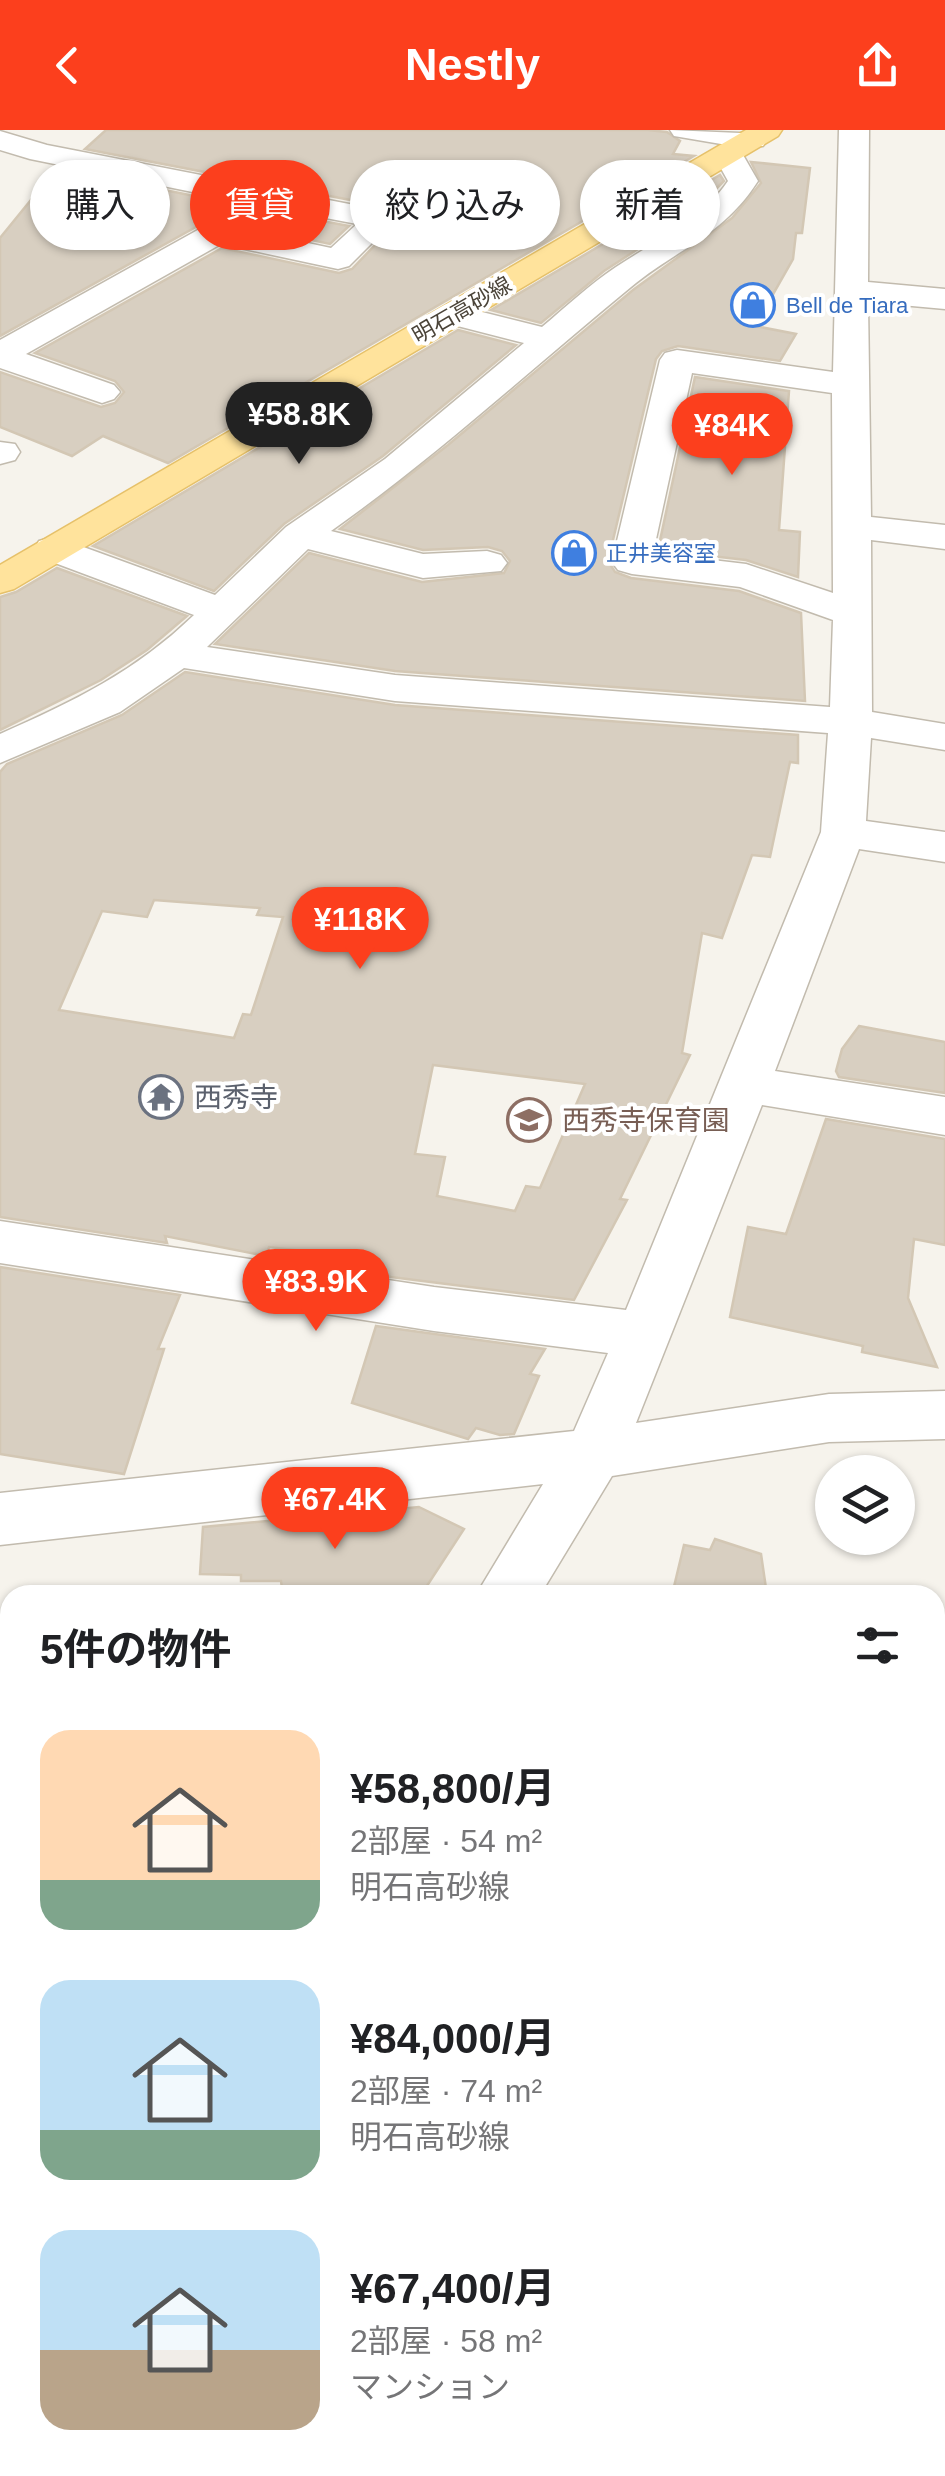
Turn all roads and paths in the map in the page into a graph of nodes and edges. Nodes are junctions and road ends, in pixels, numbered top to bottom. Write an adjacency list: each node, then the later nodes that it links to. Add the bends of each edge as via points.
1 (70, 130): 6 (street)
2 (684, 130): 5 (street)
3 (854, 130): 12 (street)
4 (0, 140): 6 (street)
5 (749, 141): 14 (main road, 明石高砂線); 15 (street, via 743,181 728,204 624,276)
6 (41, 153): 7 (street); 8 (street)
7 (14, 174)
8 (190, 183)
9 (330, 210): 11 (street, via 380,219 338,259)
10 (190, 247): 16 (street)
11 (297, 250)
12 (851, 290): 13 (street); 17 (street)
13 (945, 300)
14 (454, 315): 15 (street); 22 (main road, 明石高砂線)
15 (551, 340): 20 (street, via 398,467)
16 (0, 355): 18 (street)
17 (850, 385): 19 (street); 26 (street, via 678,360 632,562 746,576)
18 (102, 392)
19 (853, 526): 21 (street); 26 (street)
20 (300, 535): 23 (street, via 422,566); 25 (street)
21 (945, 537)
22 (53, 549): 24 (main road, 明石高砂線); 25 (street)
23 (487, 562)
24 (4, 574)
25 (220, 610): 27 (street)
26 (850, 612): 28 (street)
27 (176, 656): 28 (street, via 394,688); 30 (street, via 105,703)
28 (852, 722): 29 (street); 31 (street)
29 (945, 737)
30 (0, 750)
31 (842, 832): 32 (street); 33 (street)
32 (945, 848)
33 (744, 1084): 34 (street); 36 (street)
34 (945, 1116)
35 (0, 1242): 36 (street)
36 (645, 1335): 38 (street)
37 (945, 1415): 38 (street, via 828,1418)
38 (594, 1454): 39 (street); 40 (street)
39 (0, 1519)
40 (513, 1585)

